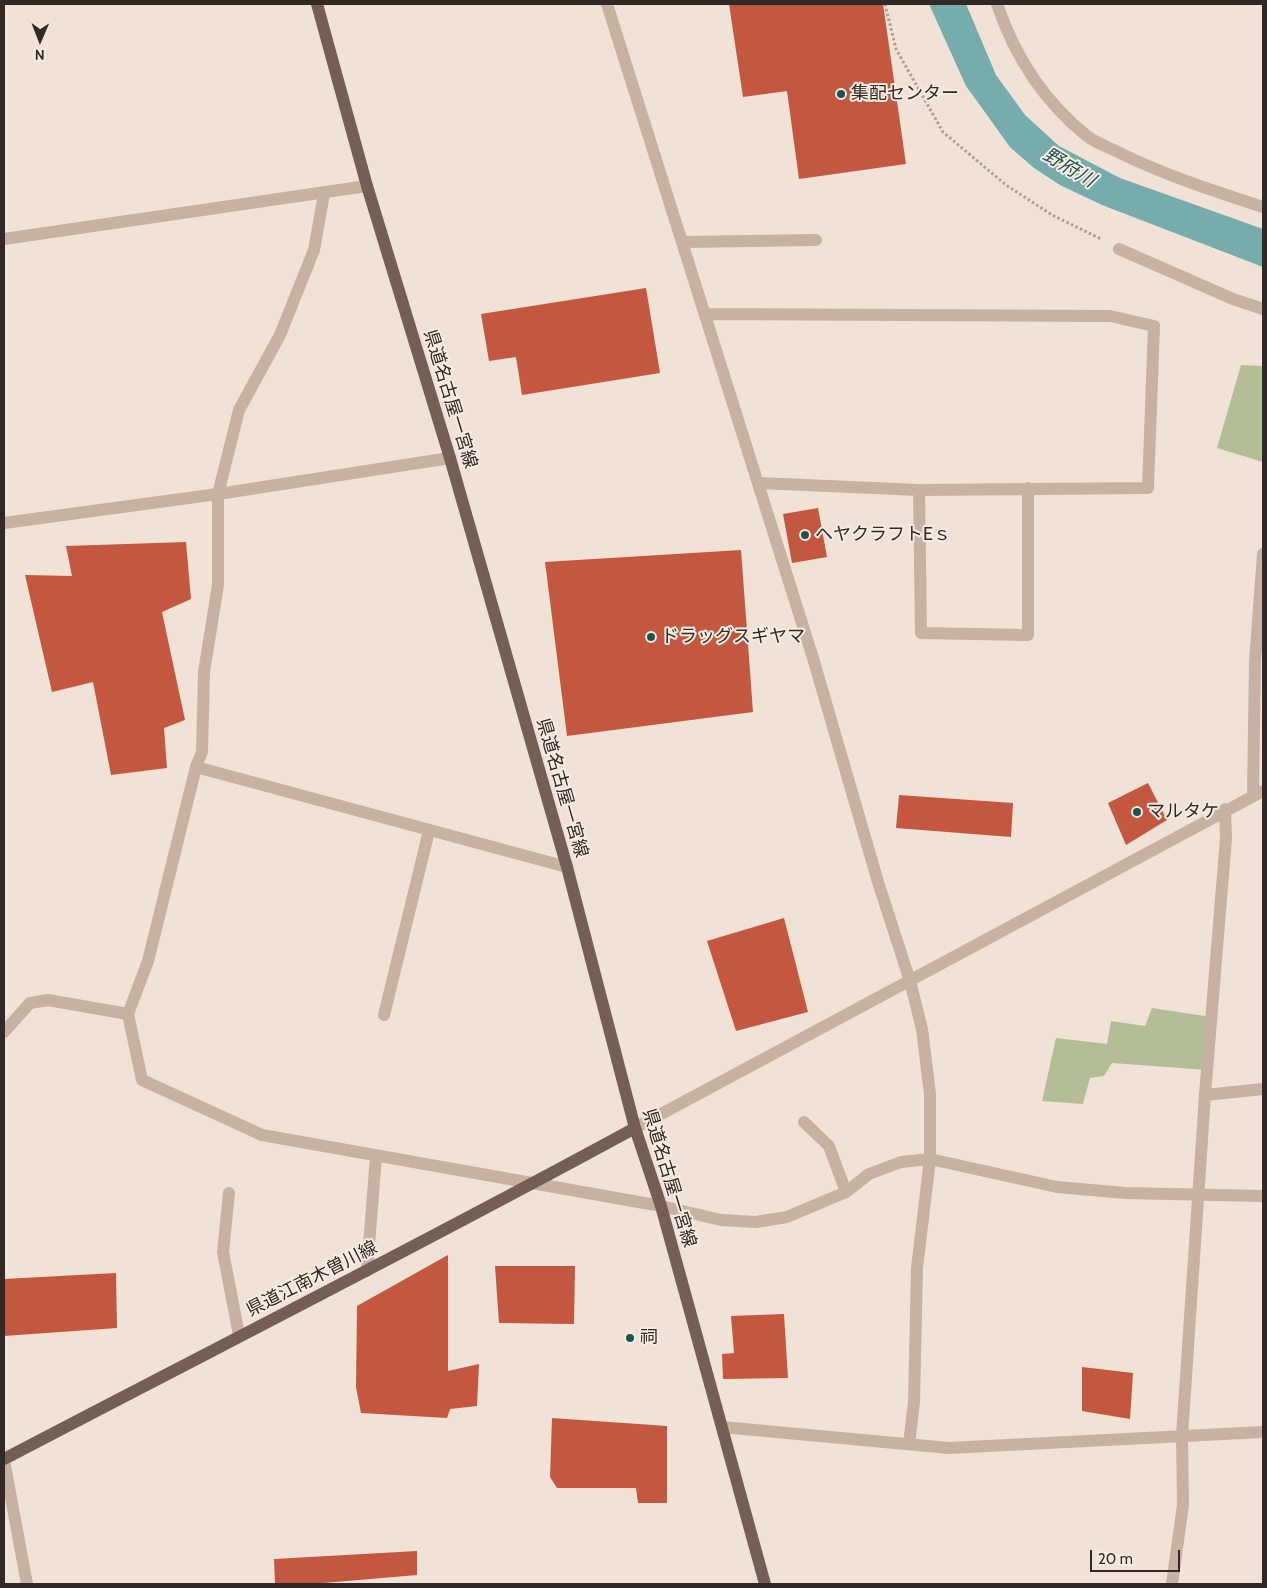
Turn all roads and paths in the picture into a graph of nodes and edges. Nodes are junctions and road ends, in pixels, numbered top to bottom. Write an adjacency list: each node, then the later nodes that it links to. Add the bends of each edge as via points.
1 (317, 4): 5 (main road, 県道名古屋一宮線)
2 (607, 4): 10 (street)
3 (885, 4): 11 (path, via 896,49 943,132 1006,185 1052,215)
4 (996, 4): 7 (street, via 1032,79 1089,138 1147,166)
5 (367, 186): 6 (street); 14 (main road, 県道名古屋一宮線)
6 (324, 194): 8 (street); 18 (street, via 314,250 280,335 239,410)
7 (1263, 207)
8 (4, 239)
9 (816, 240): 10 (street)
10 (683, 242): 13 (street)
11 (1119, 249): 12 (street)
12 (1263, 309)
13 (705, 314): 15 (street); 16 (street, via 1110,316 1154,326 1148,488)
14 (450, 458): 18 (street); 25 (main road, 県道名古屋一宮線)
15 (759, 483): 17 (street); 26 (street)
16 (1028, 488): 17 (street); 17 (street, via 1028,635 921,633)
17 (919, 490)
18 (218, 494): 19 (street); 21 (street, via 218,585 204,672 202,752)
19 (4, 523)
20 (1263, 555): 22 (street, via 1255,661)
21 (196, 768): 24 (street); 27 (street, via 148,961)
22 (1258, 793): 23 (street)
23 (1225, 810): 26 (street); 31 (street, via 1226,838)
24 (429, 830): 25 (street); 28 (street)
25 (567, 867): 33 (main road, 県道名古屋一宮線)
26 (910, 981): 33 (street); 35 (street, via 922,1029 930,1094)
27 (128, 1014): 29 (street, via 48,1000 30,1003); 34 (street, via 142,1080 262,1135)
28 (384, 1015)
29 (4, 1032)
30 (1263, 1089): 31 (street)
31 (1205, 1095): 39 (street)
32 (804, 1122): 37 (street, via 829,1146)
33 (635, 1128): 36 (main road, 県道江南木曽川線); 41 (main road, 県道名古屋一宮線)
34 (376, 1156): 36 (street); 42 (street)
35 (930, 1159): 37 (street, via 901,1162 869,1174); 39 (street, via 1057,1186 1125,1193); 47 (street, via 917,1268 914,1402)
36 (533, 1183): 41 (street); 42 (main road, 県道江南木曽川線)
37 (846, 1192): 41 (street, via 787,1217 756,1222 721,1220)
38 (229, 1193): 43 (street, via 223,1252)
39 (1198, 1194): 40 (street); 46 (street)
40 (1263, 1196)
41 (661, 1206): 44 (main road, 県道名古屋一宮線)
42 (367, 1272): 43 (main road, 県道江南木曽川線)
43 (239, 1335): 48 (main road, 県道江南木曽川線)
44 (722, 1427): 47 (street); 50 (main road, 県道名古屋一宮線)
45 (1263, 1432): 46 (street)
46 (1182, 1436): 47 (street, via 949,1448); 51 (street, via 1183,1505)
47 (909, 1444)
48 (4, 1459): 49 (street)
49 (27, 1584)
50 (765, 1584)
51 (1172, 1584)

